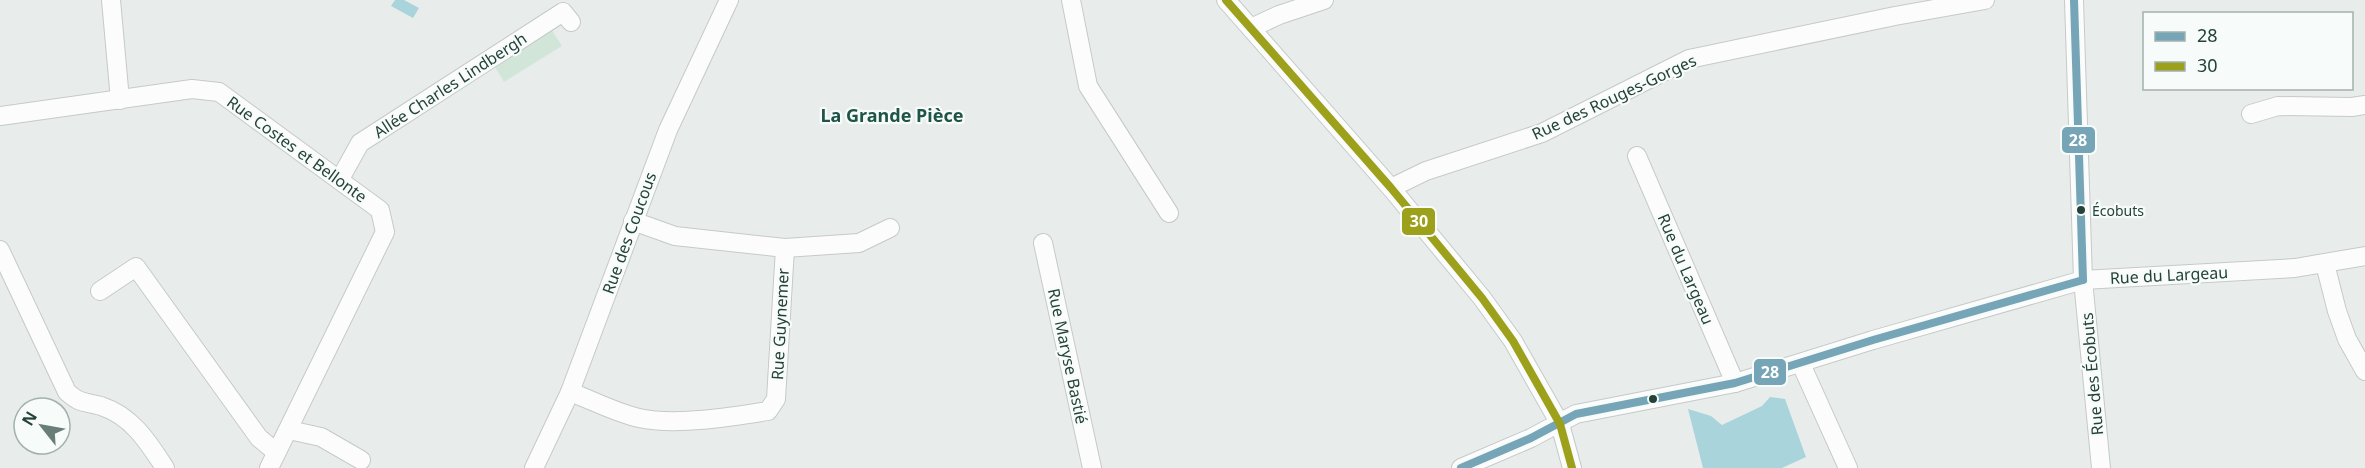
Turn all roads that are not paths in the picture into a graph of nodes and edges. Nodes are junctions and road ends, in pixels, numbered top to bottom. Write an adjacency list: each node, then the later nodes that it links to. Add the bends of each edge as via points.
1 (111, 0): 10 (street)
2 (729, 0): 18 (street, Rue des Coucous, via 668,130)
3 (1071, 0): 17 (street, via 1088,86)
4 (1226, 0): 9 (street)
5 (1324, 0): 9 (street)
6 (1985, 0): 16 (street, Rue des Rouges-Gorges, via 1689,59 1542,133 1426,171)
7 (2074, 0): 25 (street, Rue des Écobuts)
8 (570, 22): 15 (street, Allée Charles Lindbergh, via 563,12 360,143)
9 (1251, 28): 16 (street)
10 (120, 100): 13 (street, Rue Costes et Bellonte); 15 (street, Rue Costes et Bellonte, via 192,89 219,92)
11 (2365, 105): 12 (street, via 2278,106)
12 (2251, 114)
13 (0, 116)
14 (1637, 156): 29 (street, Rue du Largeau)
15 (340, 179): 32 (street, Rue Costes et Bellonte, via 380,210 385,232)
16 (1391, 188): 31 (street, via 1513,341)
17 (1169, 213)
18 (633, 221): 21 (street, via 675,236); 30 (street, Rue des Coucous)
19 (890, 228): 21 (street, via 859,243)
20 (1043, 243): 37 (street, Rue Maryse Bastié)
21 (785, 248): 30 (street, Rue Guynemer, via 777,399 768,411 663,421 638,418)
22 (0, 250): 35 (street, via 67,392 78,402 101,406 130,421)
23 (2365, 256): 24 (street, Rue du Largeau)
24 (2325, 264): 25 (street, Rue du Largeau); 28 (street, via 2344,329)
25 (2083, 280): 27 (street, Rue du Largeau); 41 (street, Rue des Écobuts)
26 (100, 291): 33 (street, via 136,267)
27 (1801, 364): 29 (street, Rue du Largeau); 40 (street)
28 (2365, 371)
29 (1735, 383): 31 (street, Rue du Largeau, via 1575,414)
30 (570, 392): 36 (street, Rue des Coucous)
31 (1560, 424): 38 (street, Rue du Largeau); 39 (street)
32 (289, 429): 33 (street, Rue Costes et Bellonte); 34 (street, via 321,437)
33 (273, 460)
34 (361, 460)
35 (165, 468)
36 (534, 468)
37 (1092, 468)
38 (1461, 468)
39 (1572, 468)
40 (1848, 468)
41 (2101, 468)

